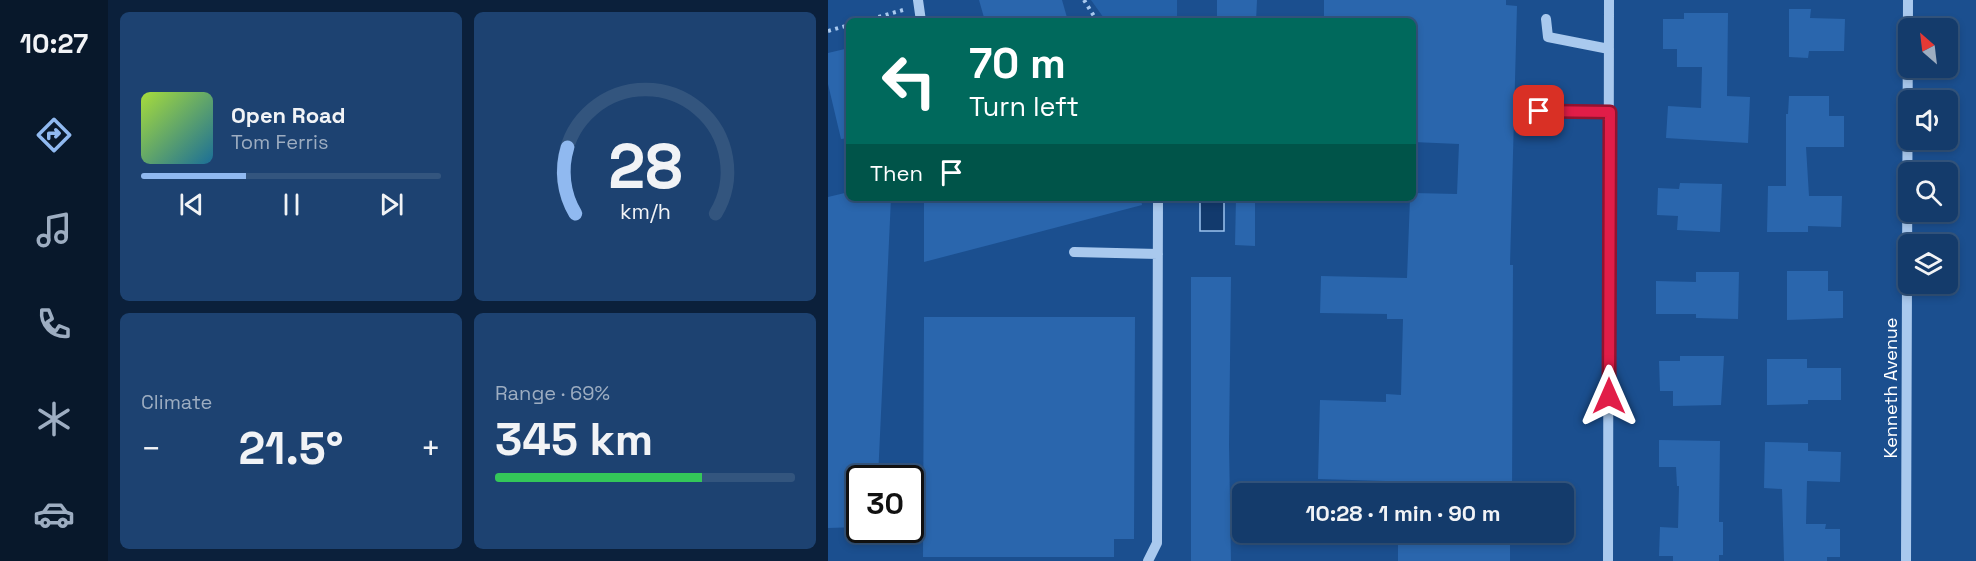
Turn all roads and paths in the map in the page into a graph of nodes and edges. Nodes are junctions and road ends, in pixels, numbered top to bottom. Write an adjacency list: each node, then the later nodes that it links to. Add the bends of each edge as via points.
1 (918, 0): 7 (street)
2 (1084, 0): 8 (path)
3 (1609, 0): 12 (street)
4 (1908, 0): 20 (street, Kenneth Avenue)
5 (903, 10): 6 (path)
6 (875, 18)
7 (921, 18)
8 (1095, 18)
9 (1546, 20): 12 (street, via 1548,38)
10 (846, 26): 11 (path)
11 (828, 31)
12 (1609, 49): 14 (street)
13 (1539, 111): 14 (street)
14 (1610, 112): 19 (street)
15 (1158, 201): 17 (street)
16 (1074, 252): 17 (street)
17 (1158, 254): 18 (street, via 1157,543)
18 (1148, 561)
19 (1608, 561)
20 (1906, 561)

